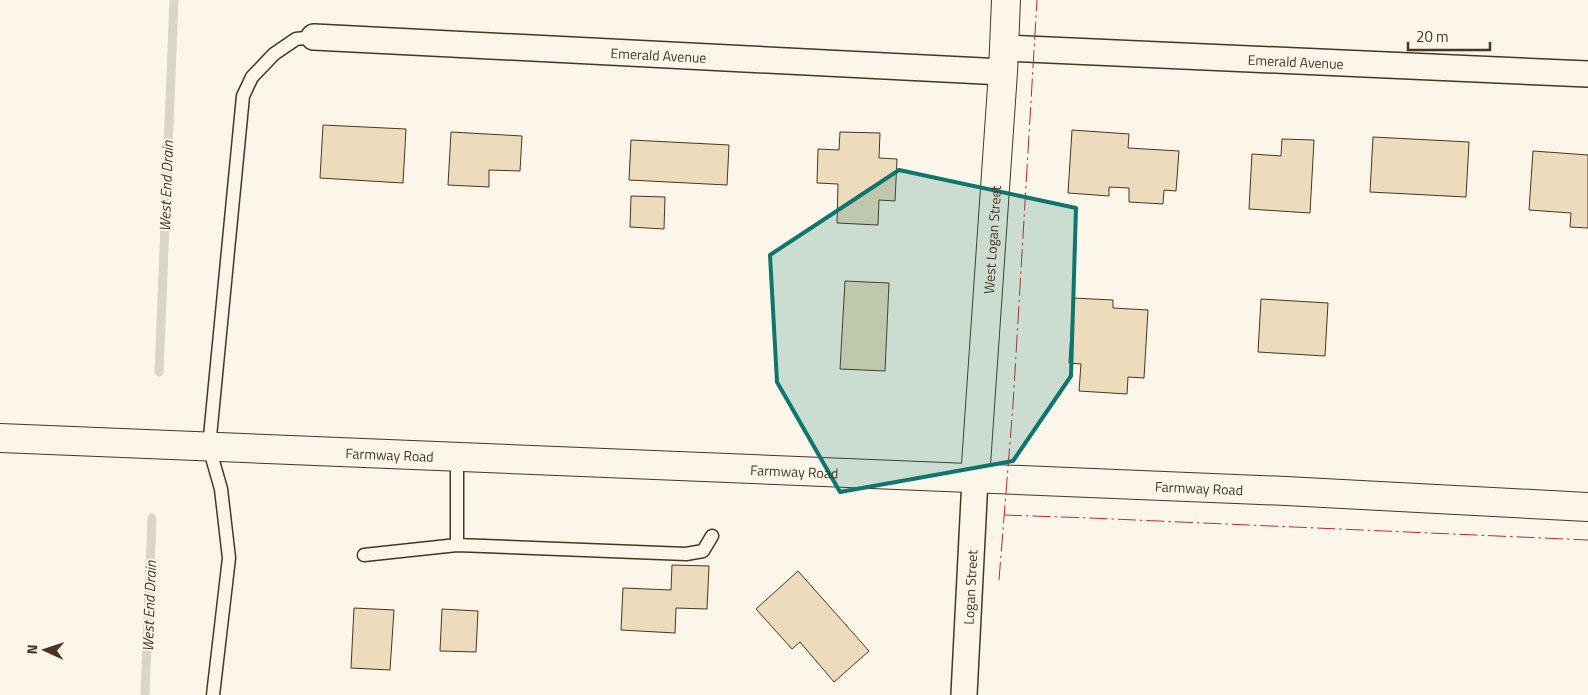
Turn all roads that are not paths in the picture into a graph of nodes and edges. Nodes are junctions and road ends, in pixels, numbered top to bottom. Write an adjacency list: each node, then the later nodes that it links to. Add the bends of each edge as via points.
1 (1006, 0): 3 (main road, West Logan Street)
2 (314, 37): 3 (street, Emerald Avenue); 6 (lane, via 296,39 274,54 252,76 243,96)
3 (1004, 60): 4 (street, Emerald Avenue); 8 (main road, West Logan Street)
4 (1588, 74)
5 (0, 438): 6 (main road, Farmway Road)
6 (209, 446): 7 (main road, Farmway Road); 13 (lane, via 221,489 228,558)
7 (456, 457): 8 (main road, Farmway Road); 11 (lane)
8 (976, 479): 9 (main road, Farmway Road); 14 (street, Logan Street)
9 (1588, 507)
10 (712, 536): 11 (lane, via 703,551 686,554)
11 (458, 545): 12 (lane)
12 (364, 555)
13 (213, 695)
14 (964, 695)

